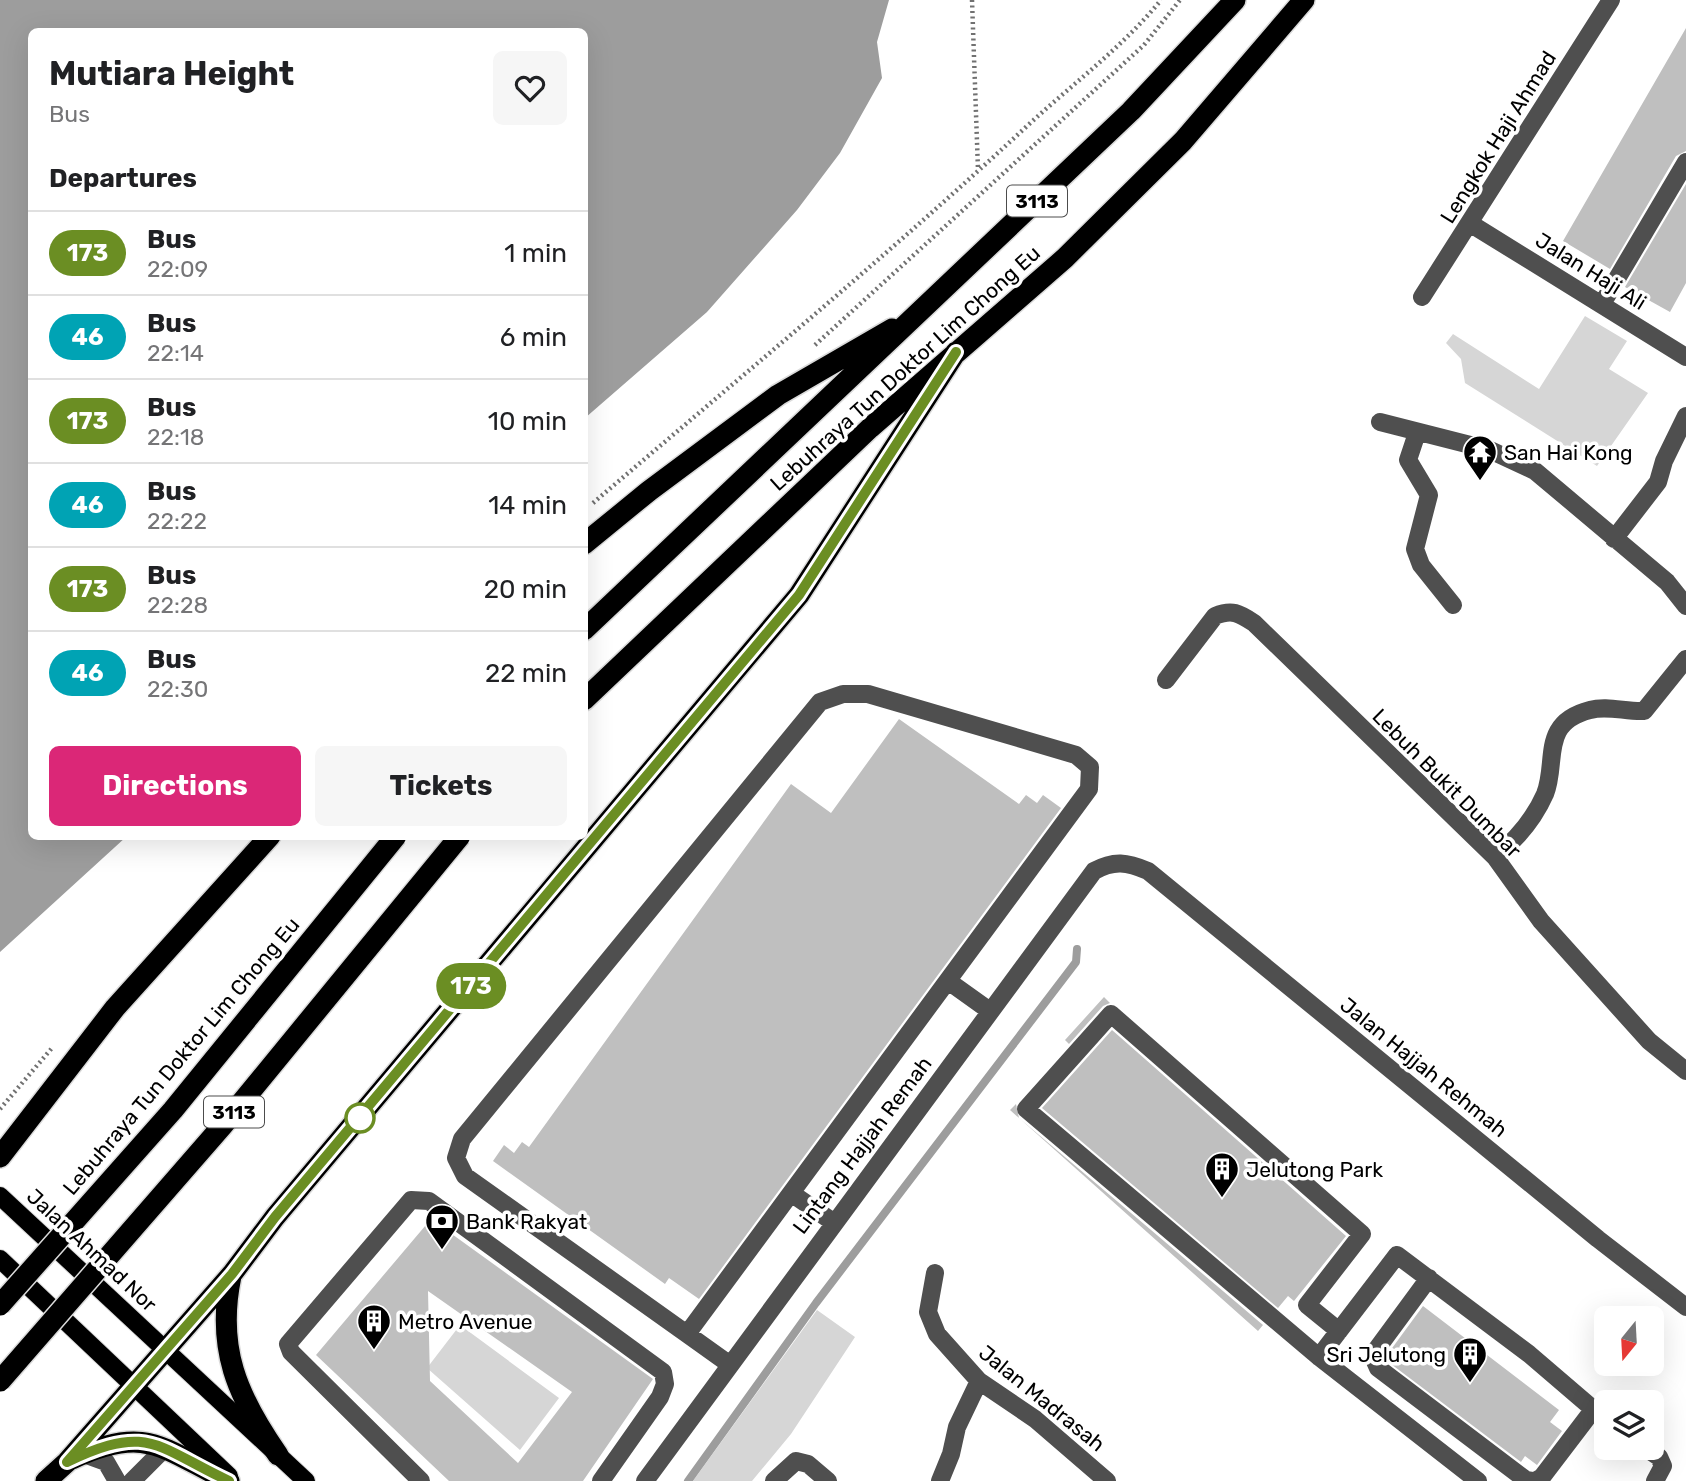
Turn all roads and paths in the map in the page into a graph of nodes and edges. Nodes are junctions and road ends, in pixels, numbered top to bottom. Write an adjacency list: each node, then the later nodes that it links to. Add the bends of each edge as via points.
1 (972, 0): 8 (path)
2 (1161, 0): 8 (path, via 1135,31)
3 (1180, 0): 13 (path, via 1144,46)
4 (1235, 0): 12 (highway, Lebuhraya Tun Doktor Lim Chong Eu / 3113, via 1131,111)
5 (1304, 0): 14 (highway, Lebuhraya Tun Doktor Lim Chong Eu / 3113, via 1184,141 1065,258)
6 (1611, 0): 9 (street, Lengkok Haji Ahmad)
7 (1686, 162): 11 (street)
8 (978, 171): 19 (path)
9 (1471, 224): 10 (street, Lengkok Haji Ahmad); 11 (street, Jalan Haji Ali)
10 (1422, 297)
11 (1602, 304): 15 (street, Jalan Haji Ali)
12 (921, 312): 21 (highway, via 778,395); 24 (highway, Lebuhraya Tun Doktor Lim Chong Eu / 3113)
13 (810, 350)
14 (956, 352): 27 (highway, Lebuhraya Tun Doktor Lim Chong Eu / 3113); 42 (highway, via 799,595 275,1217)
15 (1686, 357)
16 (1686, 416): 20 (street, via 1658,482)
17 (1380, 422): 18 (street)
18 (1417, 433): 20 (street, via 1490,450 1535,471); 22 (street, via 1408,460 1430,504 1415,550 1421,565)
19 (588, 508)
20 (1615, 539): 23 (street, via 1667,582)
21 (588, 541)
22 (1453, 605)
23 (1686, 606)
24 (588, 626)
25 (1686, 659): 31 (street, via 1644,712 1593,709 1560,730 1551,744 1546,792 1515,841)
26 (1166, 681): 31 (street, Lebuh Bukit Dumbar, via 1215,616 1226,611 1239,613 1289,655)
27 (588, 696)
28 (266, 840): 36 (highway, via 116,1008)
29 (393, 840): 44 (highway, Lebuhraya Tun Doktor Lim Chong Eu / 3113, bridge, via 173,1110)
30 (457, 840): 51 (highway, 3113, bridge, via 223,1125)
31 (1495, 857): 35 (street, Lebuh Bukit Dumbar, via 1541,921 1649,1041)
32 (1132, 864): 34 (street, Lintang Hajjah Remah, via 1110,862 1094,871); 45 (street, Jalan Hajjah Rehmah, via 1148,871)
33 (948, 981): 34 (street); 37 (street); 47 (street, via 1089,789 1090,767 1076,755 868,694 843,694 820,702 462,1139 456,1158 464,1176)
34 (990, 1011): 39 (street, Lintang Hajjah Remah)
35 (1686, 1072)
36 (0, 1157)
37 (791, 1193): 39 (street); 47 (street)
38 (0, 1196): 48 (main road, Jalan Ahmad Nor)
39 (833, 1222): 50 (street, Lintang Hajjah Remah)
40 (0, 1259): 53 (main road)
41 (935, 1273): 52 (street, Jalan Madrasah, via 929,1320)
42 (232, 1274): 48 (highway); 57 (highway, via 227,1298 229,1361 241,1395)
43 (1429, 1278): 46 (street, via 1397,1255); 54 (street); 74 (street, via 1376,1350 1378,1368 1526,1480)
44 (0, 1306)
45 (1686, 1307)
46 (1339, 1331): 49 (street); 49 (street, via 1307,1305 1362,1234 1111,1014 1026,1110)
47 (687, 1334): 50 (street)
48 (166, 1350): 53 (highway); 57 (main road, Jalan Ahmad Nor)
49 (1319, 1357): 73 (street)
50 (729, 1364): 68 (street, Lintang Hajjah Remah)
51 (0, 1381)
52 (979, 1381): 71 (street, via 957,1427); 72 (street, Jalan Madrasah, via 1035,1419)
53 (133, 1387): 58 (highway); 64 (main road)
54 (1594, 1410)
55 (1594, 1421): 74 (street)
56 (164, 1448): 58 (highway, via 130,1440); 62 (street); 63 (highway)
57 (278, 1455): 65 (main road, Jalan Ahmad Nor)
58 (75, 1458): 60 (highway); 61 (street, via 106,1462)
59 (1660, 1460): 75 (street, via 1663,1466)
60 (46, 1481)
61 (117, 1481)
62 (132, 1481)
63 (229, 1481)
64 (234, 1481)
65 (306, 1481)
66 (421, 1481): 67 (street, via 290,1352 288,1344 411,1200 420,1198 663,1372 660,1397)
67 (601, 1481)
68 (645, 1481)
69 (774, 1481): 70 (street, via 796,1461 808,1464)
70 (828, 1481)
71 (940, 1481)
72 (1107, 1481)
73 (1478, 1481)
74 (1534, 1481)
75 (1655, 1481)

